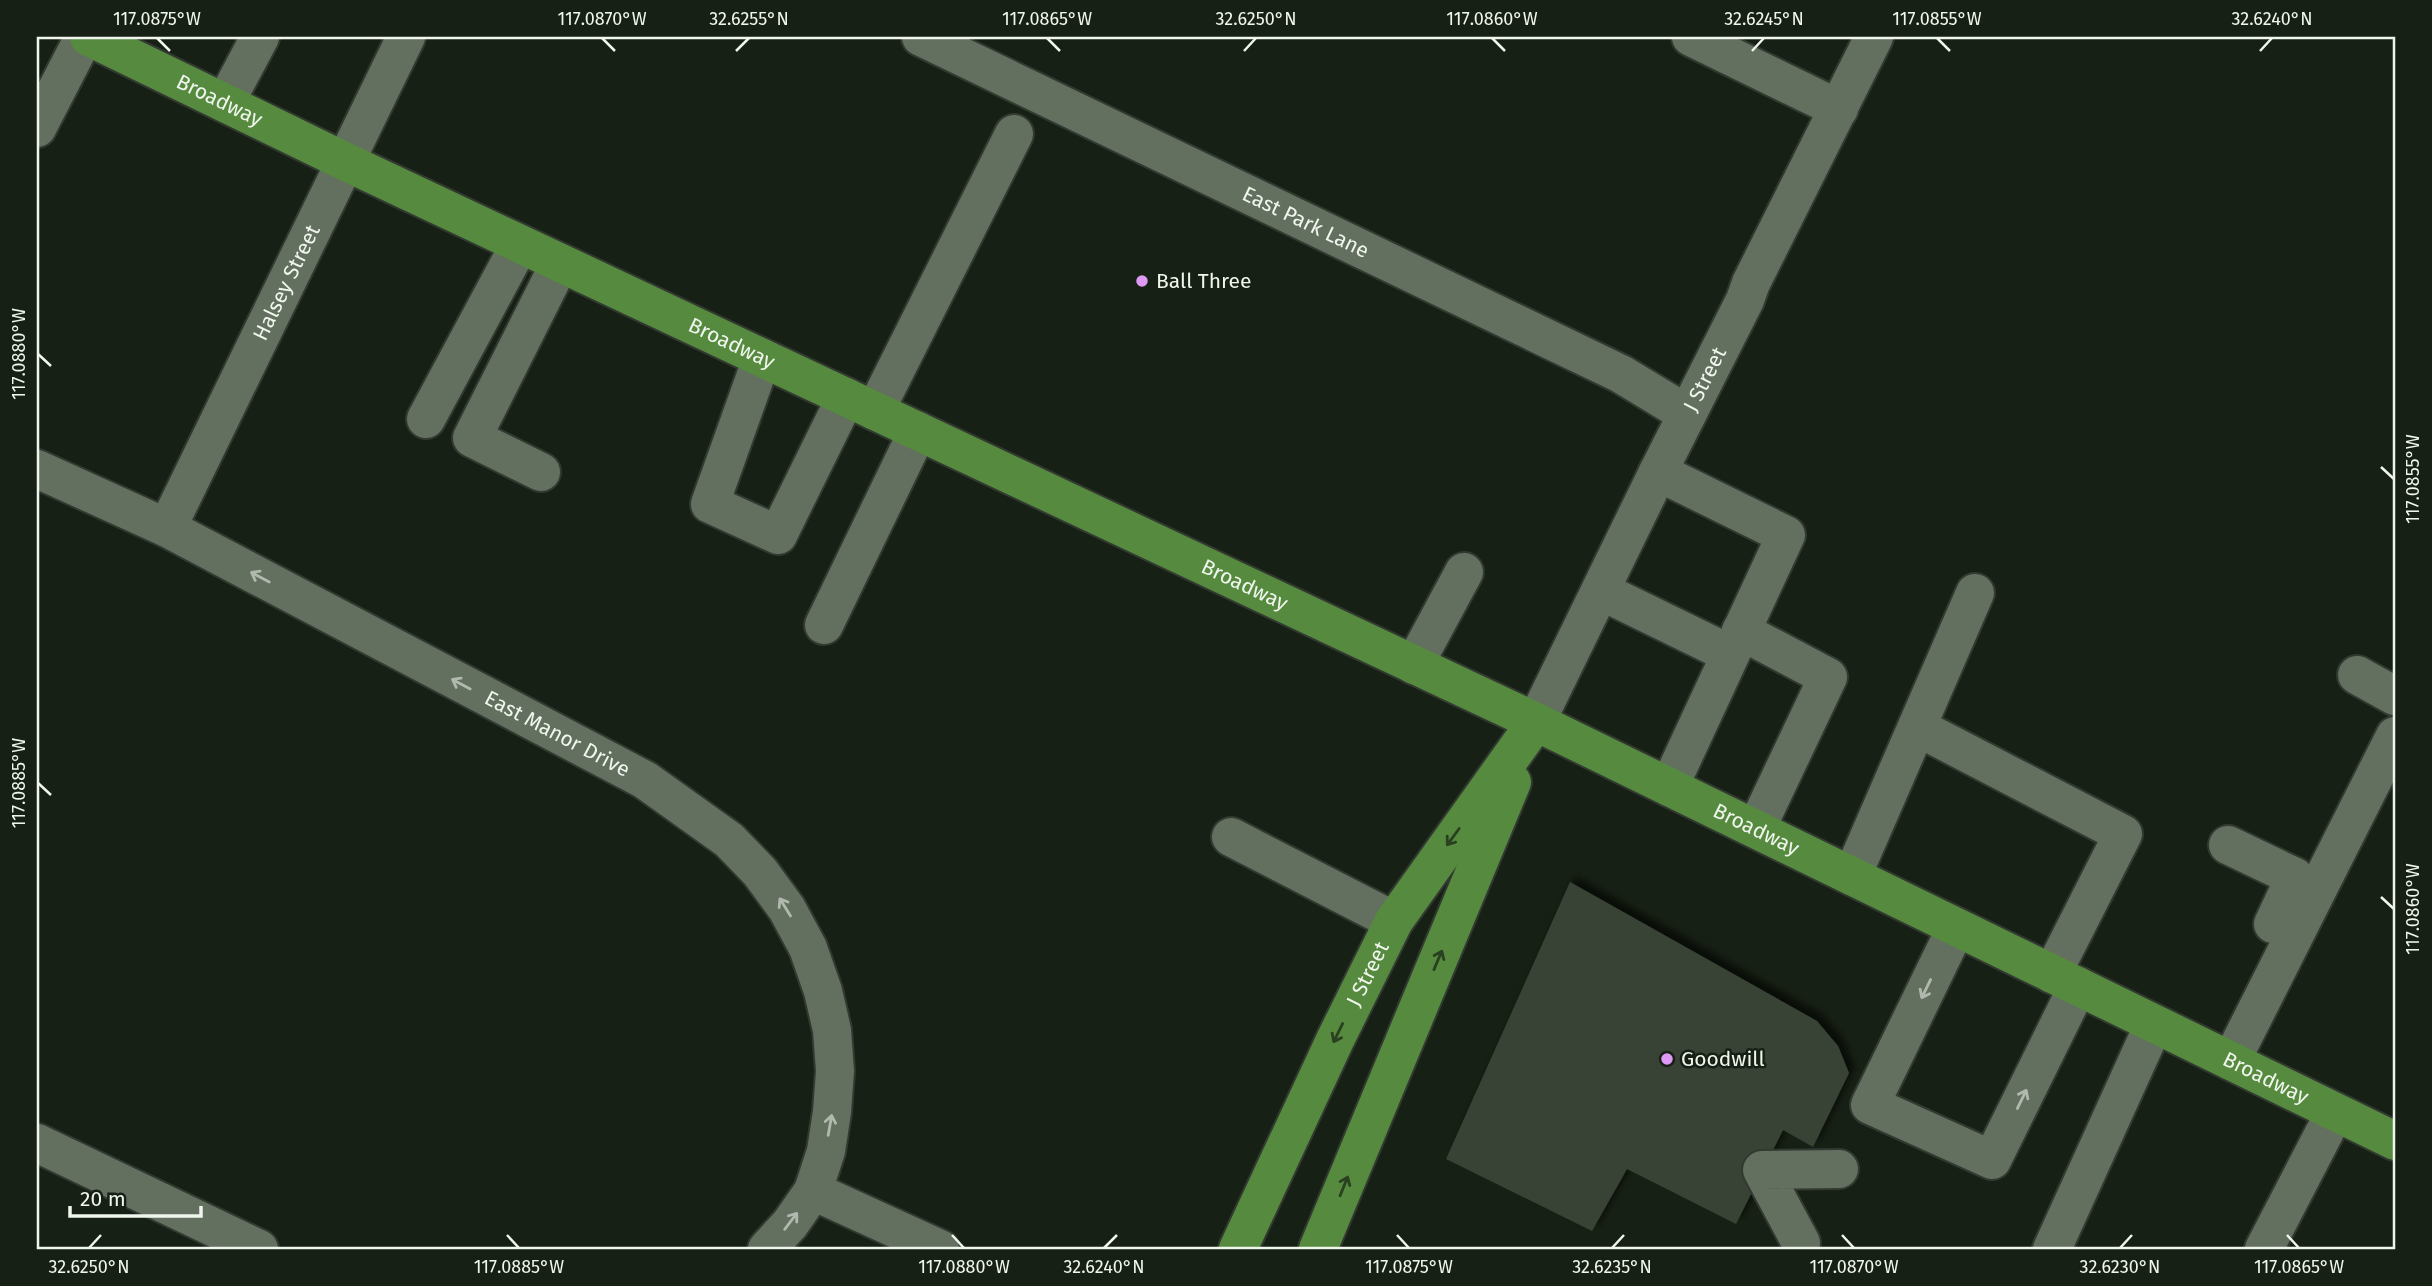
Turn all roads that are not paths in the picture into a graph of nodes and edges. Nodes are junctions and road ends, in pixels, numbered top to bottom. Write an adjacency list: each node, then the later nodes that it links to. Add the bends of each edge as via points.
1 (86, 37): 7 (main road, Broadway); 9 (street)
2 (260, 37): 7 (street)
3 (405, 37): 11 (street, Halsey Street)
4 (921, 37): 16 (street, East Park Lane, via 1621,374)
5 (1691, 37): 8 (street)
6 (1874, 37): 8 (street, J Street)
7 (225, 103): 11 (main road, Broadway)
8 (1839, 109): 16 (street, J Street)
9 (37, 128)
10 (1014, 134): 15 (street)
11 (344, 161): 12 (main road, Broadway); 22 (street, Halsey Street)
12 (520, 244): 13 (main road, Broadway); 17 (street)
13 (560, 263): 14 (main road, Broadway); 20 (street, via 472,438)
14 (762, 358): 15 (main road, Broadway); 15 (street, via 710,504 778,535)
15 (860, 404): 18 (main road, Broadway)
16 (1687, 414): 21 (street, J Street)
17 (426, 419)
18 (918, 431): 26 (street); 28 (main road, Broadway)
19 (37, 470): 22 (street, East Manor Drive)
20 (541, 472)
21 (1658, 472): 24 (street, J Street); 27 (street, via 1787,535)
22 (167, 528): 48 (street, East Manor Drive, one-way to 22, via 825,1151 835,1071 823,991 808,948 787,909 729,840 645,780)
23 (1464, 572): 28 (street)
24 (1601, 591): 27 (street); 31 (street, J Street)
25 (1975, 593): 32 (street)
26 (824, 625)
27 (1736, 643): 34 (street); 35 (street, via 1828,677)
28 (1414, 665): 31 (main road, Broadway)
29 (2357, 676): 30 (street)
30 (2395, 696)
31 (1536, 722): 34 (main road, Broadway); 39 (main road, J Street, one-way to 39); 54 (main road, J Street, one-way to 31)
32 (1917, 727): 38 (street); 41 (street, via 2123,834)
33 (2395, 736): 43 (street)
34 (1669, 787): 35 (main road, Broadway)
35 (1756, 830): 38 (main road, Broadway)
36 (1231, 837): 39 (street)
37 (2228, 845): 43 (street, via 2295,877)
38 (1852, 876): 40 (main road, Broadway)
39 (1394, 920): 53 (main road, J Street, one-way to 53)
40 (1956, 928): 41 (main road, Broadway); 41 (street, one-way to 41, via 1870,1105 1992,1160)
41 (2065, 980): 42 (main road, Broadway)
42 (2154, 1024): 43 (main road, Broadway); 55 (street)
43 (2221, 1057): 44 (main road, Broadway)
44 (2335, 1112): 45 (main road, Broadway); 56 (street)
45 (2395, 1142)
46 (37, 1143): 50 (street)
47 (1839, 1169): 49 (street, via 1762,1170)
48 (813, 1191): 51 (street, East Manor Drive, one-way to 48); 52 (street)
49 (1801, 1243)
50 (259, 1249)
51 (767, 1249)
52 (940, 1249)
53 (1238, 1249)
54 (1318, 1249)
55 (2052, 1249)
56 (2264, 1249)

